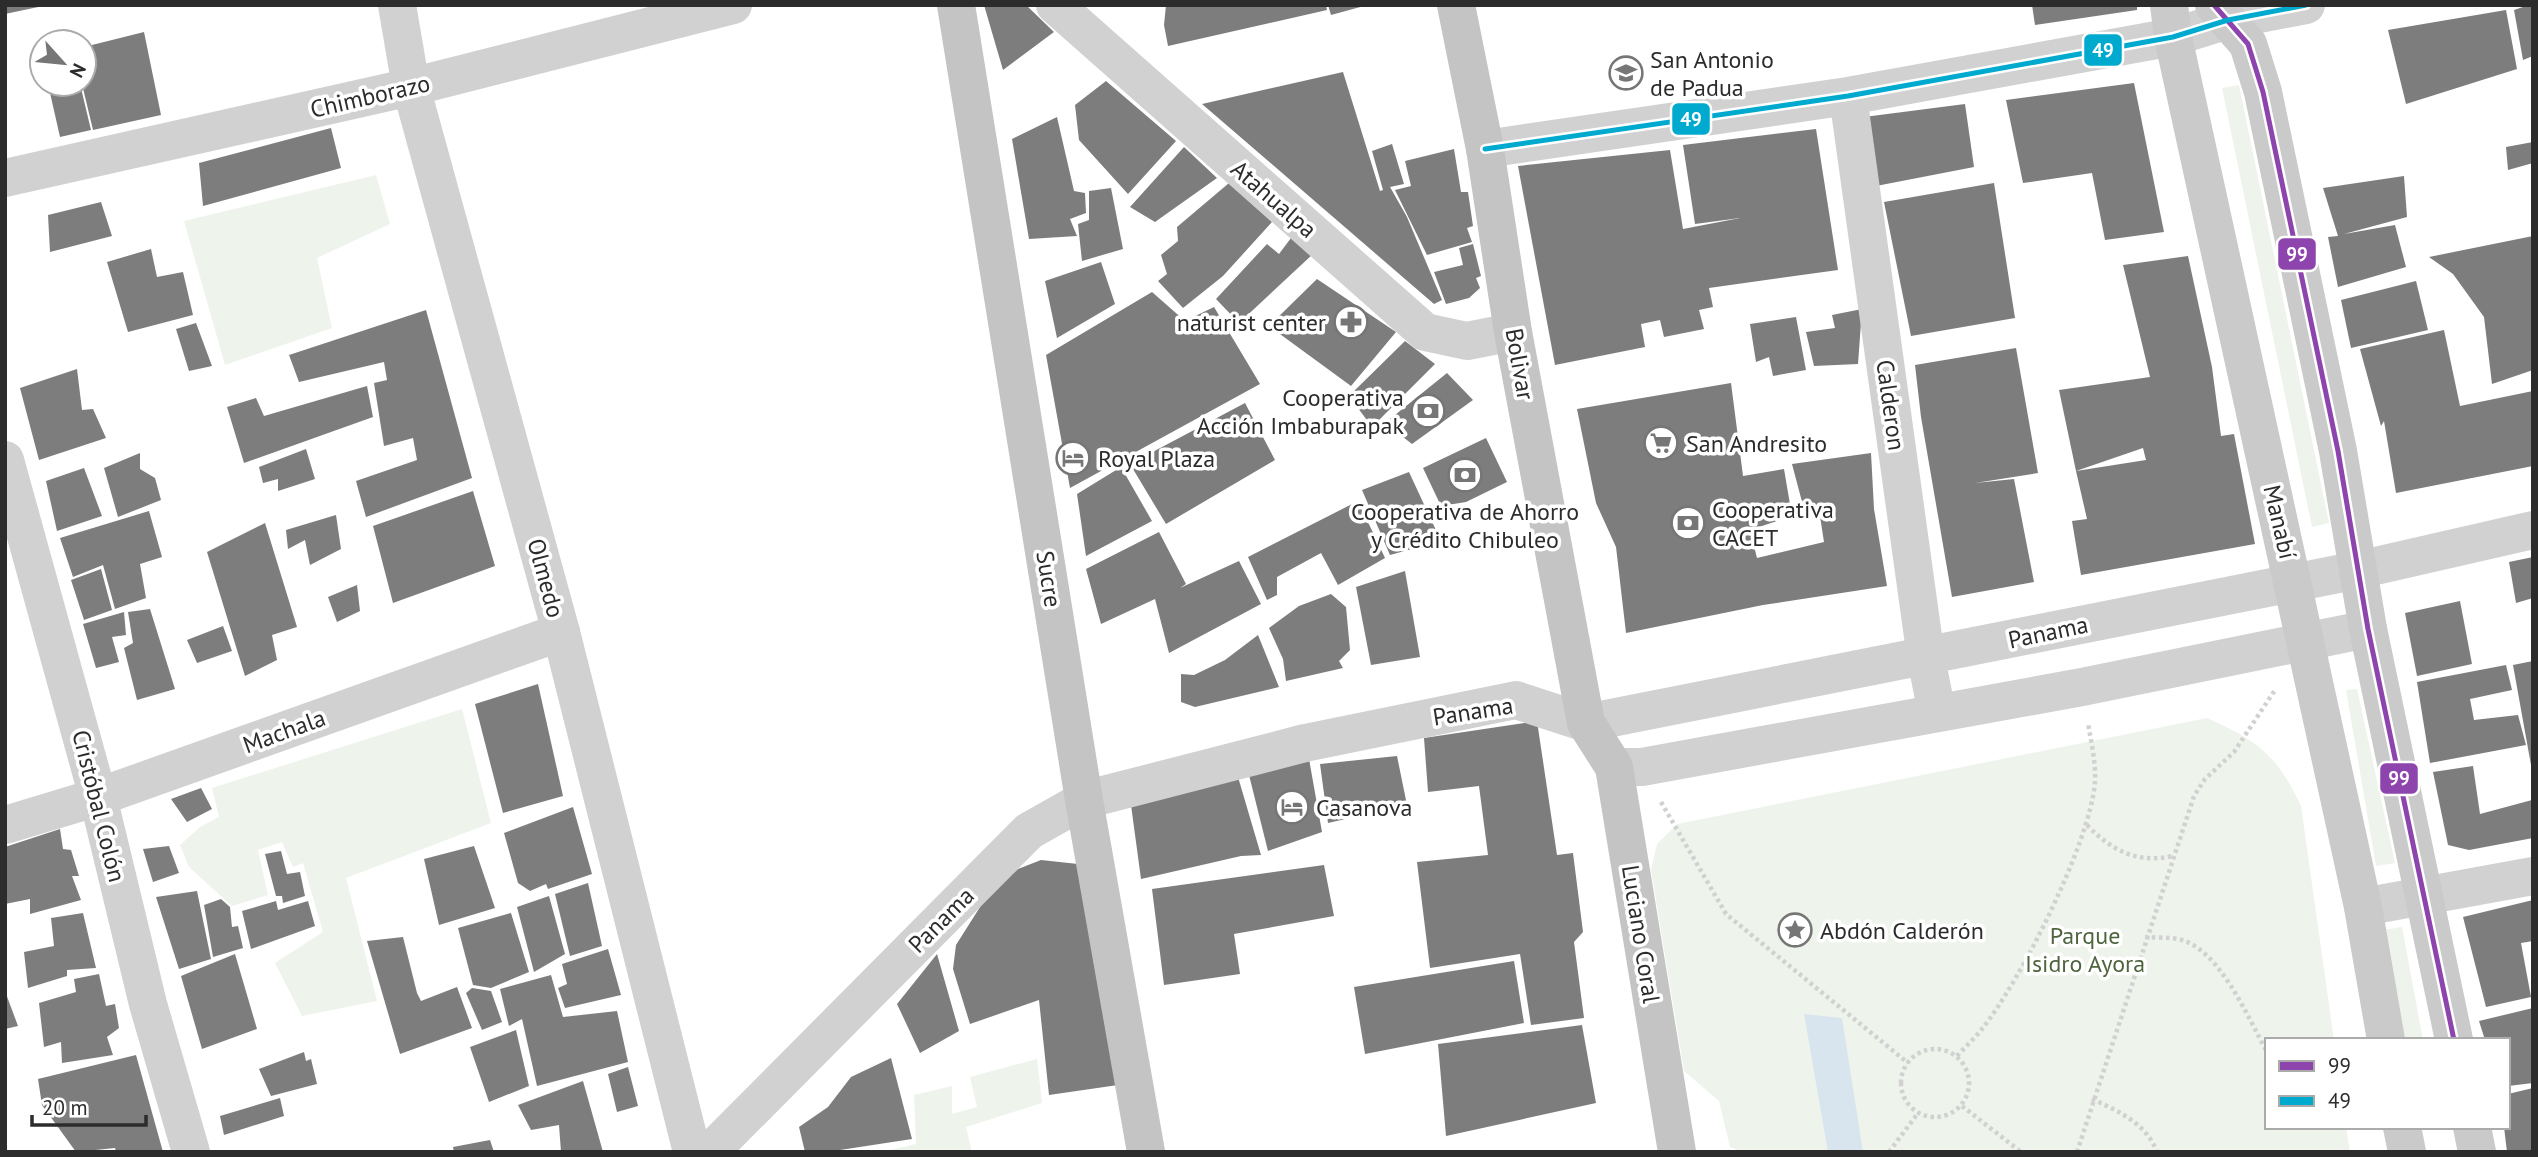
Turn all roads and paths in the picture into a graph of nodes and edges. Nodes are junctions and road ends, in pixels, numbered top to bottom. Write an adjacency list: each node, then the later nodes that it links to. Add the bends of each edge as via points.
1 (397, 5): 9 (street, Olmedo)
2 (733, 5): 9 (street, Chimborazo)
3 (956, 5): 27 (main road, Sucre)
4 (1055, 5): 13 (street, Atahualpa, via 1425,332 1467,341)
5 (1456, 5): 11 (main road, Bolivar)
6 (2306, 5): 7 (street)
7 (2221, 13): 8 (street); 16 (main road, via 2248,44 2263,92 2339,451)
8 (2171, 21): 10 (street); 17 (main road, Manabí)
9 (411, 87): 12 (street, Chimborazo); 19 (street, Olmedo)
10 (1848, 96): 11 (street); 21 (street, Calderon)
11 (1485, 149): 13 (main road, Bolivar)
12 (5, 178)
13 (1513, 332): 24 (main road, Bolivar)
14 (5, 460): 26 (street, Cristóbal Colón)
15 (2533, 530): 16 (street, Panama)
16 (2358, 569): 17 (street, Panama); 18 (main road)
17 (2294, 581): 20 (main road, Manabí); 21 (street, Panama)
18 (2368, 629): 20 (street); 32 (main road)
19 (561, 632): 26 (street, Machala); 46 (street, Olmedo)
20 (2306, 642): 22 (street); 30 (path, via 2234,752 2194,796); 33 (main road, Manabí)
21 (1926, 658): 23 (street, Calderon); 24 (street, Panama)
22 (2081, 687): 23 (street); 29 (path, via 2095,782)
23 (1937, 713): 25 (street)
24 (1586, 723): 25 (main road, Luciano Coral); 27 (street, Panama, via 1516,700 1305,743)
25 (1628, 767): 39 (path, via 1726,914); 49 (main road, Luciano Coral)
26 (99, 797): 28 (street, Machala); 45 (street, Cristóbal Colón, via 148,1004)
27 (1084, 800): 47 (street, Panama, via 1029,831); 48 (main road, Sucre)
28 (5, 825)
29 (2086, 825): 30 (path, via 2106,845 2125,853 2157,859); 38 (path, via 2010,989)
30 (2173, 856): 34 (path)
31 (2533, 876): 32 (street)
32 (2424, 894): 33 (street); 36 (main road)
33 (2362, 906): 35 (main road, Manabí)
34 (2145, 937): 37 (path, via 2179,939 2198,948 2216,965); 40 (path)
35 (2386, 1038)
36 (2454, 1038)
37 (2265, 1049)
38 (1956, 1056): 39 (path, via 1936,1048 1916,1054); 41 (path, via 1969,1074 1968,1095)
39 (1908, 1062): 42 (path, via 1901,1084 1903,1096)
40 (2092, 1099): 52 (path); 53 (path, via 2124,1113 2152,1140)
41 (1962, 1105): 42 (path, via 1941,1117); 51 (path)
42 (1918, 1113): 50 (path)
43 (2402, 1129): 54 (main road)
44 (2472, 1129): 55 (main road)
45 (191, 1152)
46 (692, 1152)
47 (710, 1152)
48 (1146, 1152)
49 (1677, 1152)
50 (1889, 1152)
51 (2021, 1152)
52 (2077, 1152)
53 (2157, 1152)
54 (2407, 1152)
55 (2477, 1152)

